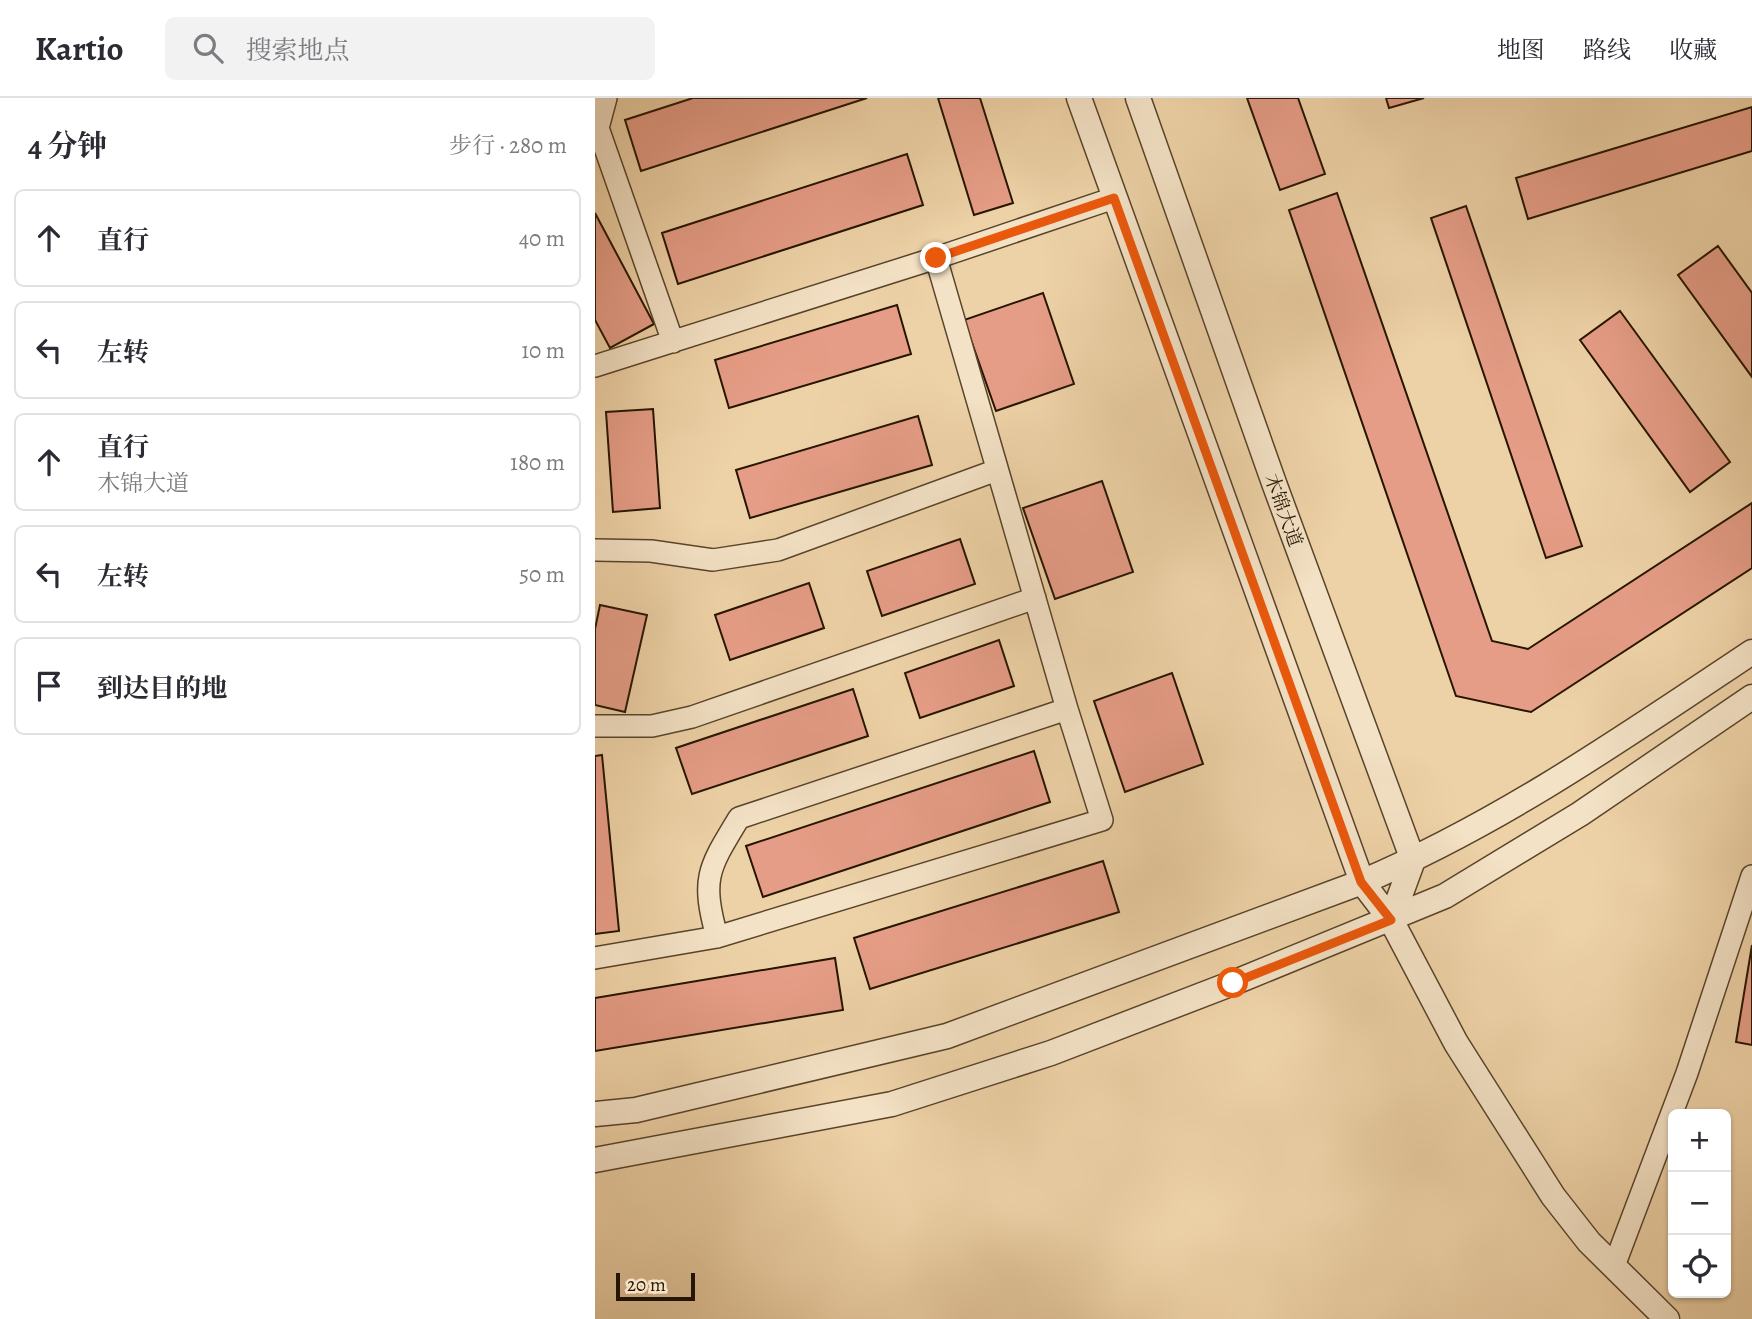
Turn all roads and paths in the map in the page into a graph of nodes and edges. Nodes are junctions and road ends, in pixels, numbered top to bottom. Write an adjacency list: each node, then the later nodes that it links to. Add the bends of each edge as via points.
1 (606, 98): 6 (street, via 598,128)
2 (1079, 98): 4 (street)
3 (1137, 98): 15 (street, 木锦大道)
4 (1114, 198): 5 (street); 17 (street)
5 (936, 258): 6 (street); 8 (street)
6 (673, 342): 7 (street)
7 (595, 366)
8 (997, 470): 9 (street, via 778,550 713,560 651,551); 10 (street)
9 (595, 550)
10 (1035, 598): 13 (street); 14 (street, via 692,717 652,726)
11 (1752, 652): 15 (street, via 1545,788)
12 (1752, 697): 18 (street, via 1580,814 1445,896)
13 (1067, 709): 19 (street, via 739,817 713,861 707,899); 19 (street, via 1102,820)
14 (595, 726)
15 (1413, 860): 17 (street); 18 (street)
16 (1752, 876): 23 (street, via 1687,1073)
17 (1361, 882): 18 (street); 21 (street, via 947,1036 636,1110)
18 (1391, 920): 22 (street, via 1051,1053 892,1104); 23 (street, via 1456,1043 1553,1196)
19 (717, 937): 20 (street)
20 (595, 958)
21 (595, 1114)
22 (595, 1160)
23 (1614, 1266): 24 (street)
24 (1667, 1319)

